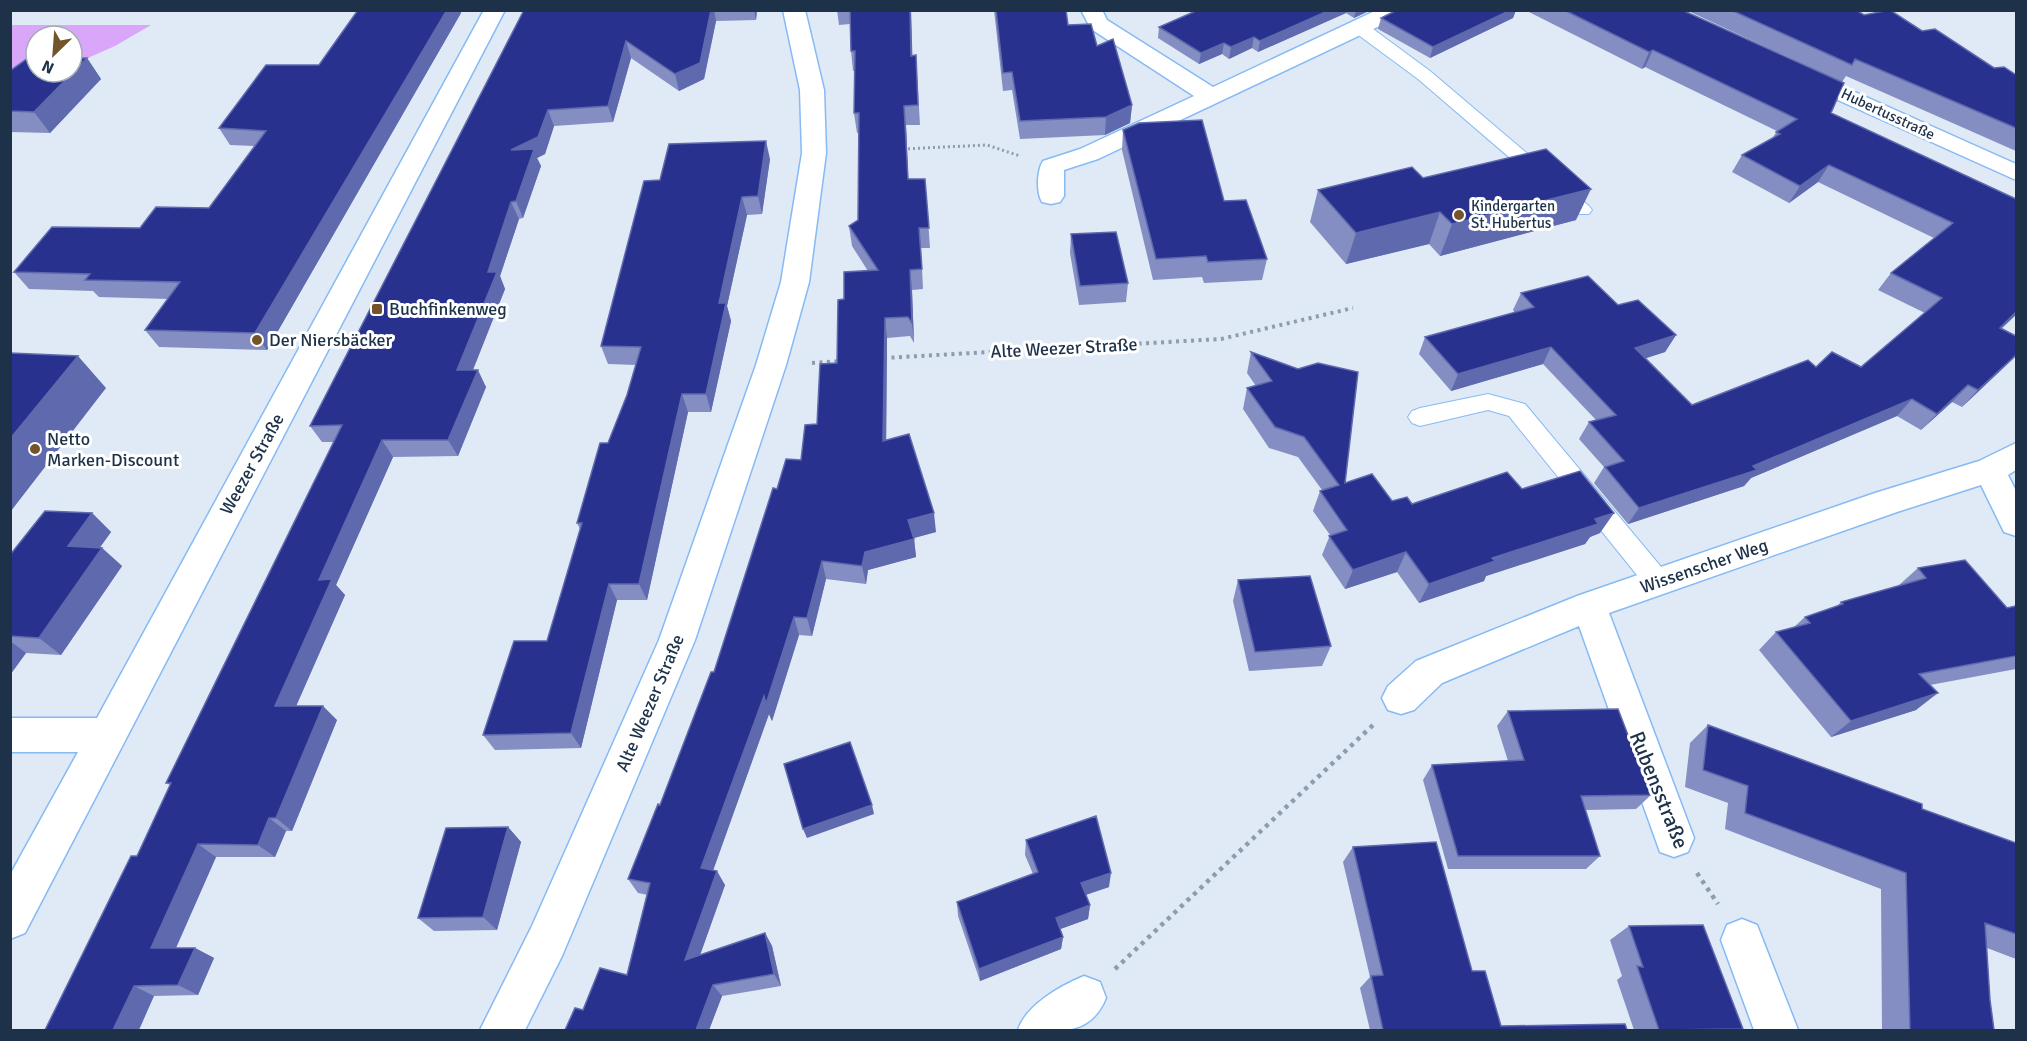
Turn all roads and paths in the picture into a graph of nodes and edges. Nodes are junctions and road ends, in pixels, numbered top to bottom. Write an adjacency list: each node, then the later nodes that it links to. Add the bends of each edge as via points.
1 (495, 10): 24 (street, Weezer Straße)
2 (794, 10): 16 (street, Alte Weezer Straße, via 812,90 813,153 795,282)
3 (1092, 10): 7 (street, via 1099,24)
4 (1395, 10): 5 (street)
5 (1359, 27): 7 (street); 12 (lane, via 1424,75)
6 (1778, 64): 10 (street, Hubertusstraße)
7 (1209, 95): 9 (street, via 1089,154)
8 (896, 149): 9 (path, via 987,145)
9 (1052, 166): 11 (street)
10 (2016, 172)
11 (1052, 196)
12 (1582, 210)
13 (1353, 308): 14 (path, Alte Weezer Straße, via 1221,339)
14 (878, 359)
15 (842, 361): 16 (path)
16 (771, 365): 29 (street, Alte Weezer Straße, via 678,640 547,941)
17 (1420, 417): 20 (lane, via 1488,402 1516,410)
18 (2003, 462): 19 (street); 20 (street, Wissenscher Weg)
19 (2016, 523)
20 (1658, 582): 21 (street, Wissenscher Weg)
21 (1589, 606): 22 (street, Wissenscher Weg, via 1429,672); 25 (street, Rubensstraße)
22 (1401, 698): 28 (path)
23 (10, 735): 24 (street)
24 (107, 735): 26 (street, Weezer Straße)
25 (1674, 838): 27 (path, Rubensstraße)
26 (10, 918)
27 (1742, 940): 31 (street)
28 (1084, 998): 30 (street)
29 (502, 1030)
30 (1040, 1030)
31 (1776, 1030)

